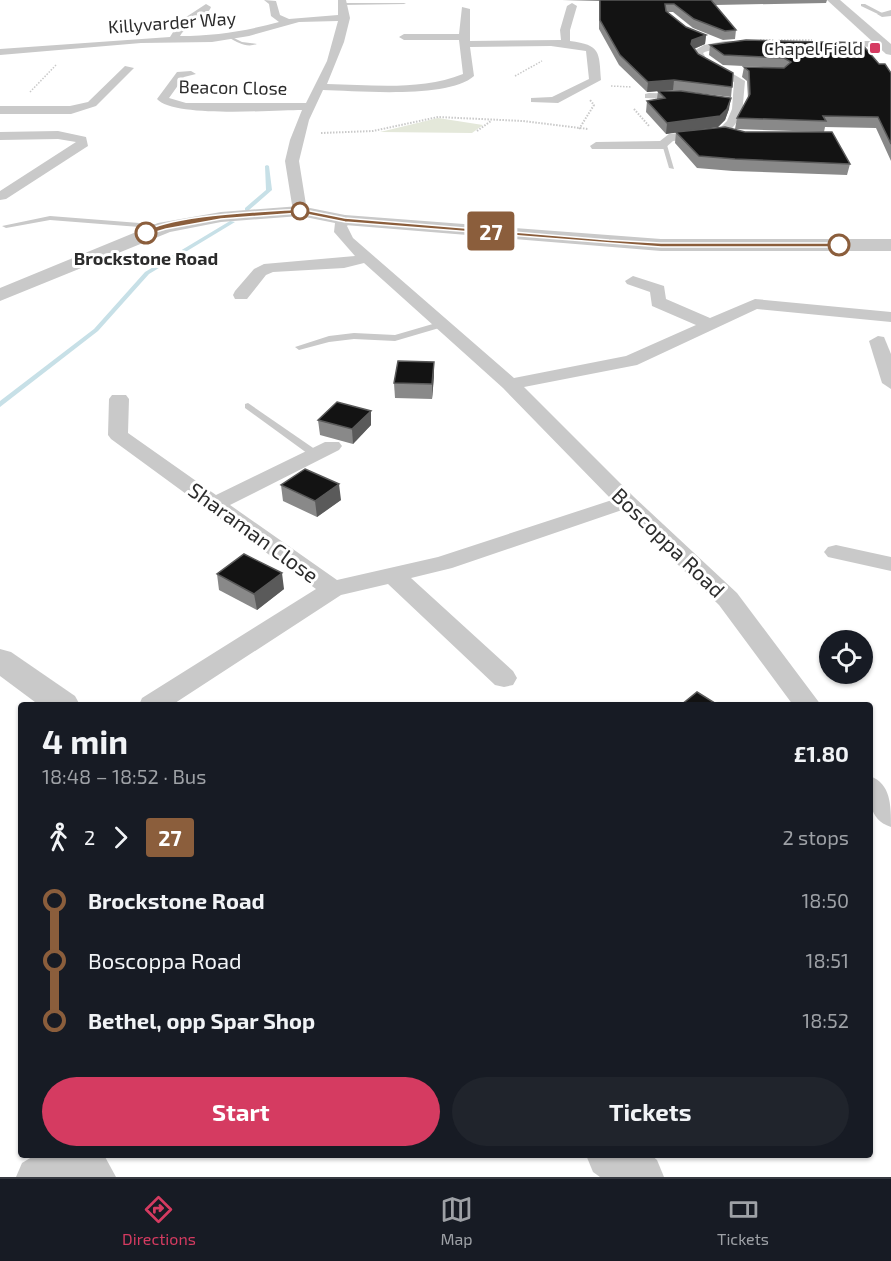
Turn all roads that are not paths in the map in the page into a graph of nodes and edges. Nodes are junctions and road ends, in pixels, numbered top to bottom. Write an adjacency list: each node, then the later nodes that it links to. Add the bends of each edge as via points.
1 (269, 0): 12 (street, via 276,16)
2 (833, 0): 18 (street)
3 (343, 2): 4 (lane); 11 (street)
4 (365, 2): 5 (lane)
5 (404, 4)
6 (863, 5): 10 (lane)
7 (559, 8): 16 (street, via 572,8)
8 (208, 9): 15 (street, via 183,23)
9 (465, 9): 21 (street)
10 (887, 13)
11 (345, 18): 12 (street, Killyvarder Way); 27 (street, via 337,50)
12 (286, 22): 13 (street, Killyvarder Way)
13 (232, 37): 15 (street, Killyvarder Way); 19 (lane)
14 (404, 37): 21 (street)
15 (174, 39): 22 (street, Killyvarder Way)
16 (564, 41): 21 (street); 30 (street, via 593,52 595,80 554,101)
17 (818, 42): 18 (street)
18 (885, 42)
19 (254, 44)
20 (758, 44): 23 (street, via 709,40 697,52 702,60)
21 (463, 46): 27 (street, via 469,76 454,84)
22 (1, 54)
23 (721, 70): 24 (street); 33 (street, via 739,81 730,126)
24 (742, 71)
25 (110, 72): 32 (street, via 127,70 92,104 71,110)
26 (191, 74): 31 (street, Beacon Close, via 181,74 163,99 186,107)
27 (318, 87): 31 (street)
28 (649, 96): 29 (street)
29 (700, 99)
30 (535, 100)
31 (310, 106): 40 (street, via 292,162)
32 (0, 110)
33 (723, 132): 34 (street); 36 (street)
34 (743, 137)
35 (1, 138): 39 (street, via 58,135 82,141 82,146 16,188)
36 (666, 141): 37 (street); 38 (lane)
37 (596, 146)
38 (672, 168)
39 (1, 191)
40 (300, 211): 41 (street); 43 (street, via 221,217)
41 (345, 220): 44 (street, via 661,245); 45 (street, Boscoppa Road, via 341,232)
42 (6, 226): 43 (lane, via 50,218)
43 (165, 227): 47 (street)
44 (891, 245)
45 (369, 257): 48 (street, via 344,263 270,267 260,272); 50 (street, Boscoppa Road)
46 (633, 281): 51 (street, via 658,289 658,302)
47 (0, 295)
48 (241, 295)
49 (891, 317): 51 (street, via 755,304)
50 (443, 324): 52 (lane, via 395,338 354,336); 55 (street, Boscoppa Road)
51 (711, 325): 55 (street, via 632,361)
52 (299, 346)
53 (883, 346): 54 (street)
54 (891, 383)
55 (510, 384): 59 (street, Boscoppa Road)
56 (118, 399): 60 (street, Sharaman Close, via 118,435)
57 (248, 406): 58 (lane)
58 (324, 450): 60 (street)
59 (626, 502): 63 (street, via 444,563); 69 (street, Boscoppa Road, via 728,599)
60 (214, 504): 64 (street, Sharaman Close)
61 (836, 552): 62 (street, via 870,549)
62 (891, 564)
63 (393, 575): 64 (street); 66 (street)
64 (333, 589): 68 (street, Sharaman Close)
65 (0, 660): 67 (street)
66 (504, 678)
67 (59, 702)
68 (157, 702)
69 (806, 702)
70 (873, 791): 71 (street)
71 (891, 815)
72 (64, 1158): 75 (street)
73 (83, 1158): 76 (street)
74 (614, 1158): 77 (street)
75 (36, 1177)
76 (96, 1177)
77 (640, 1177)

